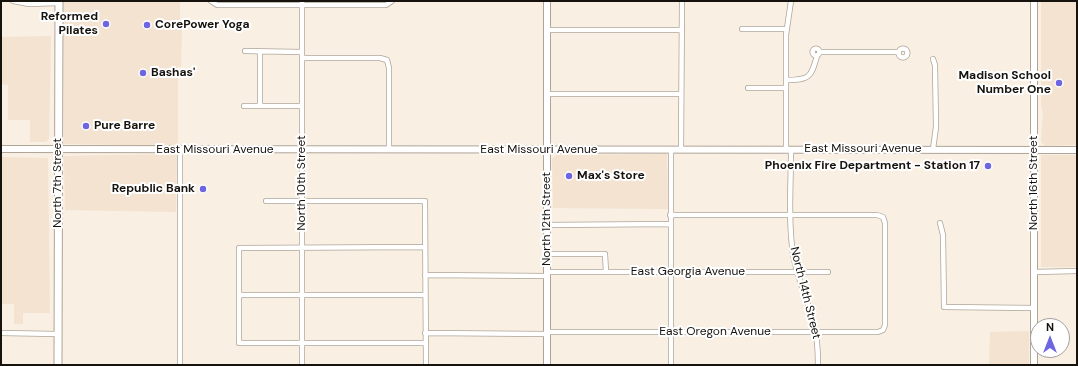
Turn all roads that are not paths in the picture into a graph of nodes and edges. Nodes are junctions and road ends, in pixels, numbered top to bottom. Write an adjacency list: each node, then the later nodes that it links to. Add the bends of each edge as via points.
1 (13, 1): 6 (street, via 29,4)
2 (547, 1): 12 (main road, North 12th Street)
3 (682, 1): 13 (street)
4 (791, 1): 11 (street, North 14th Street)
5 (1034, 1): 38 (main road, North 16th Street)
6 (59, 2): 29 (main road, North 7th Street)
7 (212, 2): 9 (street, via 217,5)
8 (392, 2): 9 (street, via 386,5)
9 (302, 3): 16 (street, North 10th Street)
10 (742, 29): 11 (street)
11 (786, 29): 20 (street, North 14th Street)
12 (547, 30): 13 (street); 23 (main road, North 12th Street)
13 (682, 30): 24 (street)
14 (244, 52): 15 (street)
15 (260, 52): 16 (street); 26 (street)
16 (302, 52): 18 (street, North 10th Street)
17 (898, 52): 20 (street, via 818,54 814,69 808,77 803,80)
18 (302, 58): 27 (street, North 10th Street); 30 (street, via 387,60)
19 (933, 59): 31 (street, via 936,127)
20 (786, 80): 22 (street, North 14th Street)
21 (748, 88): 22 (street)
22 (786, 88): 37 (street, North 14th Street)
23 (547, 94): 24 (street); 34 (main road, North 12th Street)
24 (681, 94): 36 (street)
25 (244, 106): 26 (street)
26 (260, 106): 27 (street)
27 (302, 106): 33 (street, North 10th Street)
28 (1, 149): 29 (main road, East Missouri Avenue)
29 (58, 149): 32 (main road, East Missouri Avenue); 67 (main road, North 7th Street)
30 (389, 149): 33 (main road, East Missouri Avenue); 34 (main road, East Missouri Avenue)
31 (933, 149): 37 (main road, East Missouri Avenue); 38 (main road, East Missouri Avenue)
32 (180, 150): 33 (main road, East Missouri Avenue); 71 (street)
33 (302, 150): 40 (street, North 10th Street)
34 (547, 150): 35 (main road, East Missouri Avenue); 46 (main road, North 12th Street)
35 (671, 150): 36 (main road, East Missouri Avenue); 42 (street)
36 (681, 150): 37 (main road, East Missouri Avenue)
37 (789, 150): 43 (street, North 14th Street)
38 (1034, 150): 39 (main road, East Missouri Avenue); 55 (main road, North 16th Street)
39 (1077, 150)
40 (302, 200): 41 (street); 47 (street, via 425,201); 48 (street, North 10th Street)
41 (266, 201)
42 (670, 215): 43 (street); 45 (street)
43 (791, 215): 53 (street, North 14th Street, via 793,255); 63 (street, East Oregon Avenue, via 877,215 883,217 885,223 883,330)
44 (940, 223): 61 (street, via 943,234 944,307)
45 (670, 224): 46 (street); 52 (street)
46 (547, 225): 49 (main road, North 12th Street)
47 (425, 247): 48 (street); 57 (street)
48 (302, 248): 58 (street, via 239,248); 60 (street, North 10th Street)
49 (547, 254): 51 (street, via 605,254); 56 (main road, North 12th Street)
50 (1077, 271): 55 (street)
51 (606, 272): 52 (street, East Georgia Avenue); 56 (street, East Georgia Avenue)
52 (671, 272): 53 (street, East Georgia Avenue); 62 (street)
53 (797, 272): 54 (street, East Georgia Avenue); 63 (street, North 14th Street)
54 (828, 272)
55 (1034, 272): 61 (main road, North 16th Street)
56 (547, 274): 57 (street, East Georgia Avenue); 66 (main road, North 12th Street)
57 (425, 275): 59 (street)
58 (239, 295): 60 (street); 68 (street, via 239,343)
59 (425, 295): 60 (street); 65 (street)
60 (302, 296): 68 (street, North 10th Street)
61 (1034, 308): 77 (main road, North 16th Street)
62 (671, 331): 63 (street, East Oregon Avenue); 66 (street, East Oregon Avenue); 75 (street)
63 (816, 332): 76 (street, North 14th Street)
64 (1, 333): 67 (street)
65 (425, 333): 66 (street, East Oregon Avenue); 69 (street)
66 (547, 333): 74 (main road, North 12th Street)
67 (58, 334): 70 (main road, North 7th Street)
68 (302, 343): 69 (street); 72 (street, North 10th Street)
69 (426, 343): 73 (street)
70 (58, 365)
71 (180, 365)
72 (302, 365)
73 (426, 365)
74 (547, 365)
75 (671, 365)
76 (818, 365)
77 (1034, 365)

